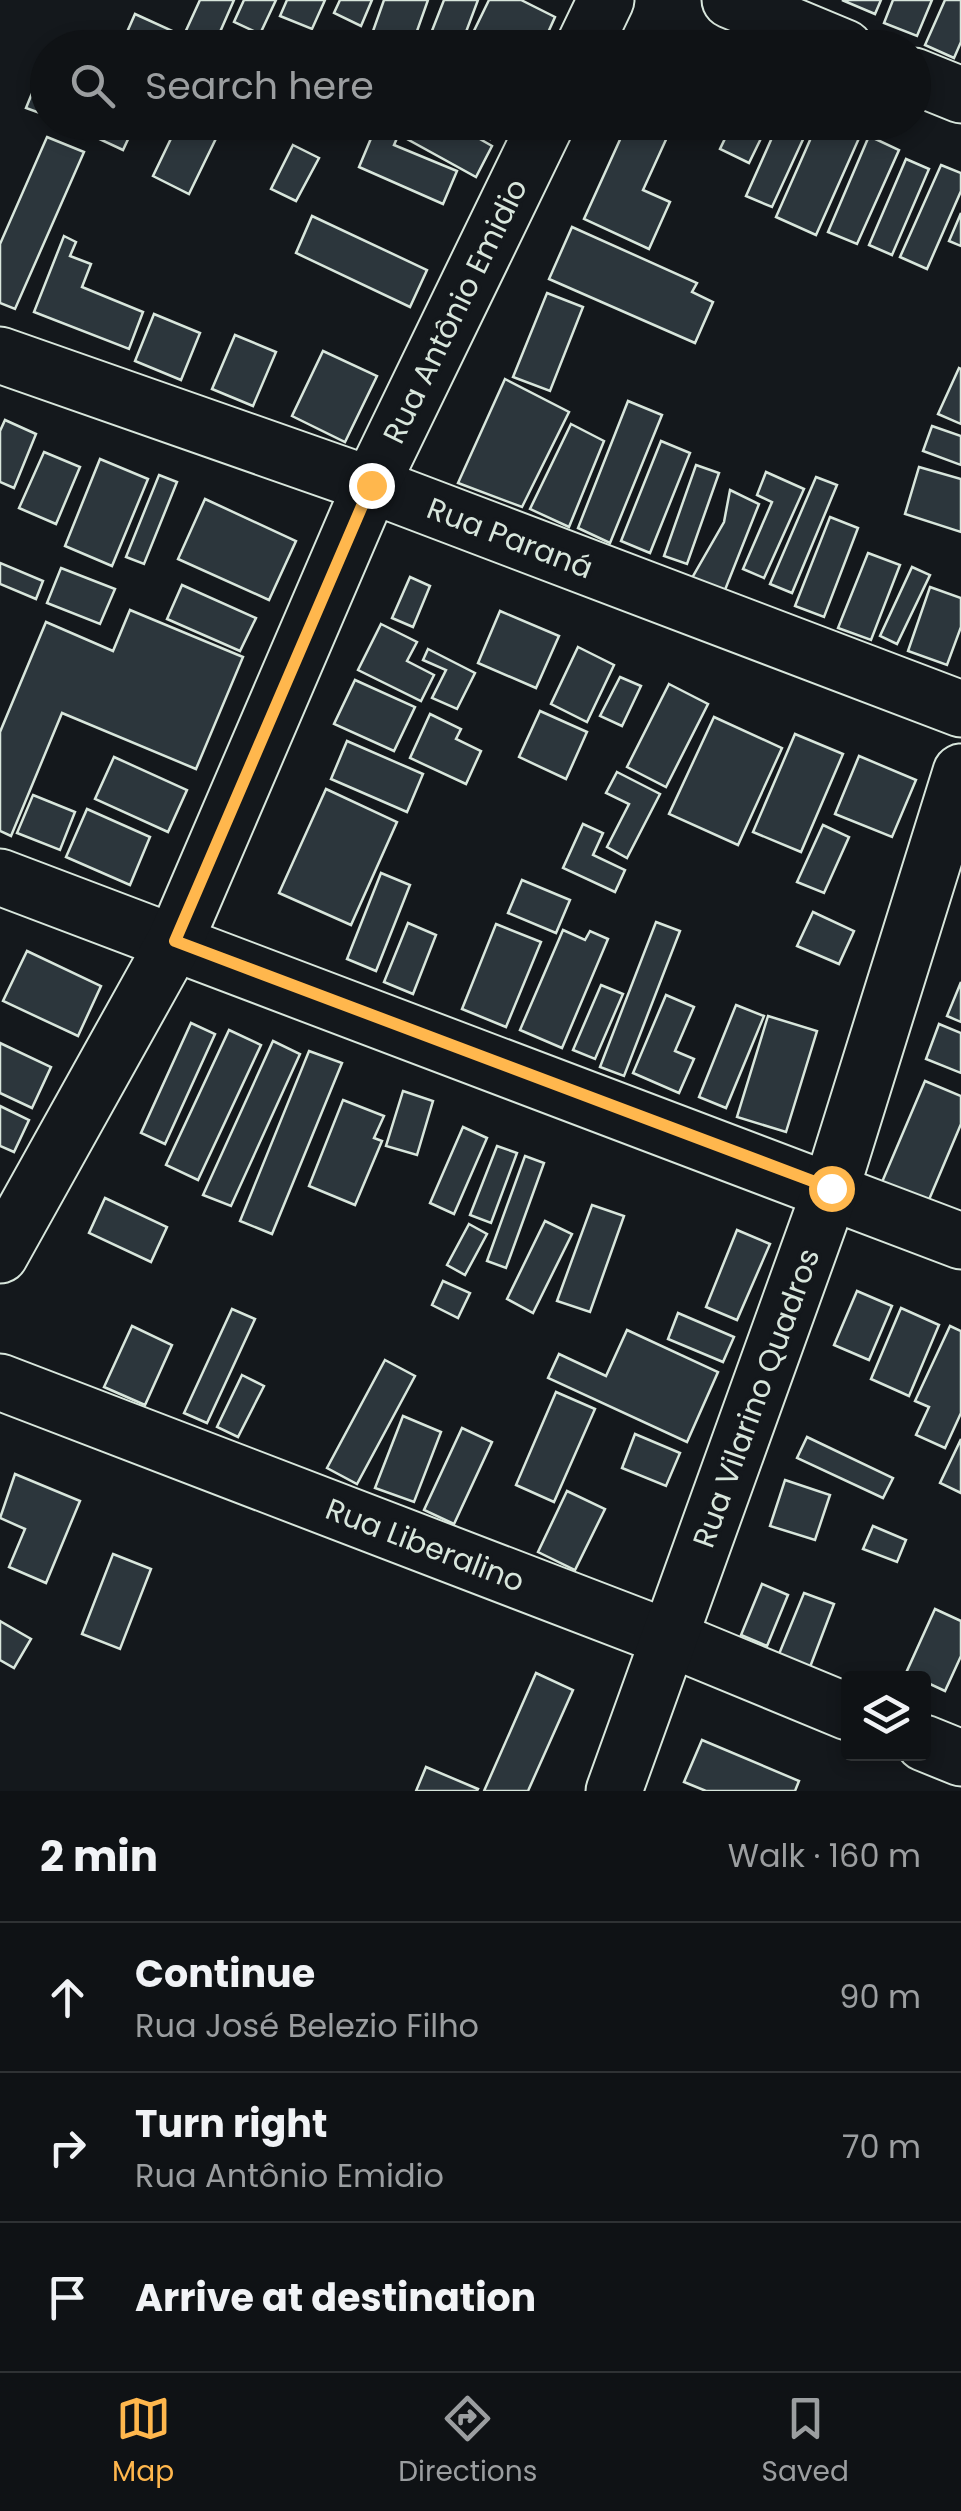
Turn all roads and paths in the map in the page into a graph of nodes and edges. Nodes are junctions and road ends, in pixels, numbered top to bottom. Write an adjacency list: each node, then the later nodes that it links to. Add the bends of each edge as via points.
1 (606, 0): 3 (street)
2 (730, 0): 4 (street)
3 (592, 30)
4 (802, 30)
5 (931, 83): 6 (street)
6 (961, 96)
7 (537, 140): 9 (street, Rua Antônio Emidio)
8 (0, 355): 9 (street, Rua Paraná)
9 (371, 485): 10 (street, Rua Paraná); 13 (street, Rua Antônio Emidio)
10 (961, 709)
11 (961, 772): 14 (street, Rua Vilarino Quadros)
12 (0, 877): 13 (street)
13 (175, 941): 14 (street); 16 (street, Rua Antônio Emidio)
14 (831, 1188): 15 (street); 18 (street, Rua Vilarino Quadros)
15 (961, 1241)
16 (0, 1255)
17 (0, 1382): 18 (street, Rua Liberalino)
18 (670, 1638): 19 (street, Rua Liberalino); 22 (street, Rua Vilarino Quadros)
19 (841, 1709)
20 (931, 1745): 21 (street)
21 (961, 1758)
22 (614, 1791)

